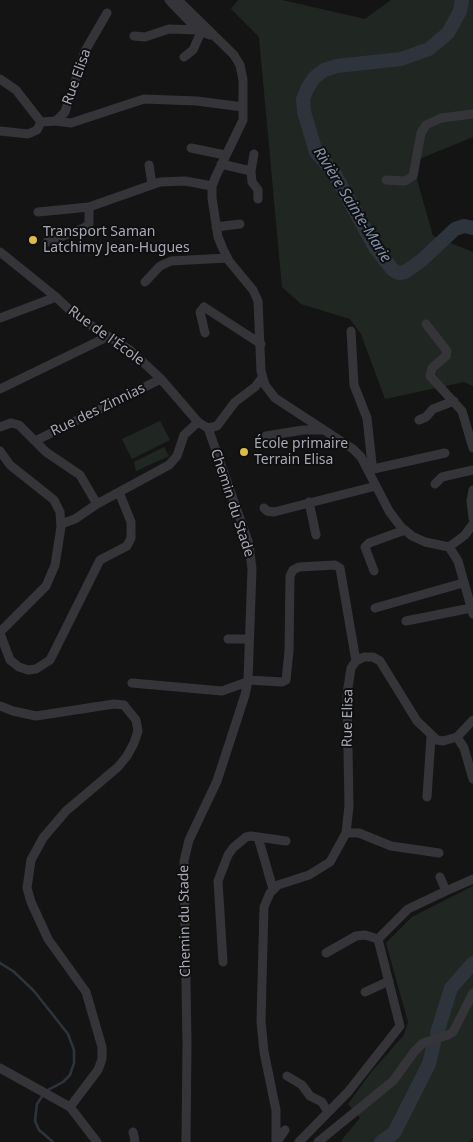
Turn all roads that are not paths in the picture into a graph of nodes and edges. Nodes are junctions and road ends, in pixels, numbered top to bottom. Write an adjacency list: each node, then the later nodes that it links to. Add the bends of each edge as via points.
1 (170, 0): 4 (street)
2 (178, 0): 6 (street)
3 (103, 15): 11 (street, Rue Elisa, via 86,51 65,112)
4 (200, 31): 5 (street, via 168,30 145,37); 6 (street); 7 (street, via 193,50)
5 (134, 36)
6 (213, 36): 9 (street, via 237,59 243,80)
7 (184, 58)
8 (0, 79): 12 (street, via 16,90)
9 (244, 107): 11 (street, via 198,101 144,100 71,123); 15 (street, via 240,127)
10 (473, 114): 20 (street, via 441,118 426,125 421,133 413,176 400,182)
11 (56, 121): 12 (street, Rue Elisa)
12 (41, 122): 13 (street, via 37,130 28,134)
13 (0, 131)
14 (191, 148): 15 (street)
15 (226, 154): 17 (street)
16 (254, 154): 19 (street)
17 (222, 164): 19 (street); 22 (street)
18 (149, 165): 21 (street)
19 (250, 172): 23 (street, via 258,190)
20 (386, 180)
21 (152, 184): 22 (street, via 185,181); 24 (street)
22 (212, 186): 27 (street)
23 (258, 199)
24 (89, 207): 25 (street); 28 (street, via 88,224 84,228)
25 (38, 212)
26 (240, 224): 27 (street)
27 (216, 227): 30 (street)
28 (47, 242)
29 (0, 252): 32 (street, Rue de l'École)
30 (227, 258): 31 (street, via 171,261 160,266); 38 (street, via 256,295)
31 (145, 282)
32 (56, 297): 33 (street, Rue de l'École); 37 (street, Rue de l'École, via 76,316)
33 (0, 318)
34 (426, 324): 42 (street, via 447,352 432,368 430,376)
35 (351, 330): 53 (street, via 354,385 367,418 372,464)
36 (205, 333): 38 (street, via 200,312 204,307)
37 (107, 337): 40 (street, Rue de l'École, via 130,350); 41 (street)
38 (261, 344): 39 (street)
39 (262, 378): 46 (street, via 235,402 217,426); 47 (street, via 275,398)
40 (161, 379): 44 (street, Rue de l'École); 49 (street, Rue des Zinnias)
41 (0, 389)
42 (454, 400): 43 (street, via 433,409); 50 (street, via 466,420)
43 (419, 420)
44 (198, 422): 46 (street, Rue de l'École); 58 (street, via 181,439 174,461)
45 (0, 427): 49 (street, via 15,423)
46 (208, 428): 77 (street, Chemin du Stade, via 251,556)
47 (325, 430): 48 (street); 53 (street, via 353,449)
48 (266, 436)
49 (35, 441): 60 (street, via 80,475)
50 (473, 448)
51 (0, 452): 63 (street, via 10,465 54,500)
52 (444, 453): 53 (street)
53 (369, 470): 56 (street)
54 (473, 470): 55 (street, via 442,477)
55 (435, 484)
56 (376, 486): 59 (street); 65 (street, via 389,511)
57 (473, 490): 62 (street)
58 (119, 492): 60 (street); 75 (street, via 131,522 131,538 127,546 100,560 50,660 36,669 19,667 10,660)
59 (309, 502): 61 (street, via 274,512); 66 (street)
60 (97, 504): 63 (street)
61 (264, 508)
62 (473, 518)
63 (61, 524): 75 (street, via 55,565 46,586)
64 (473, 524): 68 (street)
65 (405, 530): 68 (street, via 425,542); 69 (street, via 369,543 366,547)
66 (316, 535)
67 (473, 537): 68 (street)
68 (449, 548): 70 (street, via 458,562)
69 (374, 571)
70 (463, 582): 71 (street); 72 (street)
71 (470, 593): 73 (street)
72 (375, 608)
73 (472, 611): 74 (street)
74 (406, 620)
75 (0, 632)
76 (228, 639): 77 (street)
77 (249, 639): 79 (street, Chemin du Stade)
78 (356, 661): 79 (street, via 340,568 335,565 299,567 290,576 286,680); 83 (street, via 364,657 380,661); 87 (street, Rue Elisa, via 351,668 347,694 349,806)
79 (248, 681): 80 (street, via 222,691); 109 (street, Chemin du Stade, via 217,782 189,840 184,861 188,1044)
80 (132, 683)
81 (0, 706): 103 (street, via 36,716 124,705 136,720 138,731 134,744 118,766 66,811 42,838 31,860 28,888 31,902 48,938 86,992 102,1047 98,1070)
82 (473, 720): 84 (street)
83 (431, 737): 84 (street, via 443,741); 86 (street)
84 (457, 737): 85 (street, via 464,748)
85 (473, 779)
86 (427, 797)
87 (346, 833): 90 (street, via 360,833 399,847); 93 (street, Rue Elisa, via 337,852 321,870)
88 (258, 837): 89 (street); 93 (street); 97 (street, via 246,837 237,843 218,877)
89 (286, 841)
90 (439, 853)
91 (440, 877): 94 (street)
92 (473, 879): 94 (street)
93 (273, 889): 110 (street, via 259,924 261,1021 276,1110)
94 (446, 891): 95 (street, via 408,909)
95 (378, 939): 96 (street, via 365,934 356,936); 98 (street)
96 (326, 953)
97 (223, 962)
98 (389, 981): 99 (street); 104 (street, via 400,1026)
99 (365, 992)
100 (473, 993): 112 (street, via 453,1032 423,1043 394,1081)
101 (0, 1068): 103 (street)
102 (287, 1076): 104 (street, via 322,1102)
103 (70, 1107): 107 (street)
104 (328, 1112): 111 (street)
105 (285, 1130): 110 (street)
106 (133, 1132): 108 (street)
107 (97, 1142)
108 (135, 1142)
109 (186, 1142)
110 (276, 1142)
111 (299, 1142)
112 (318, 1142)

